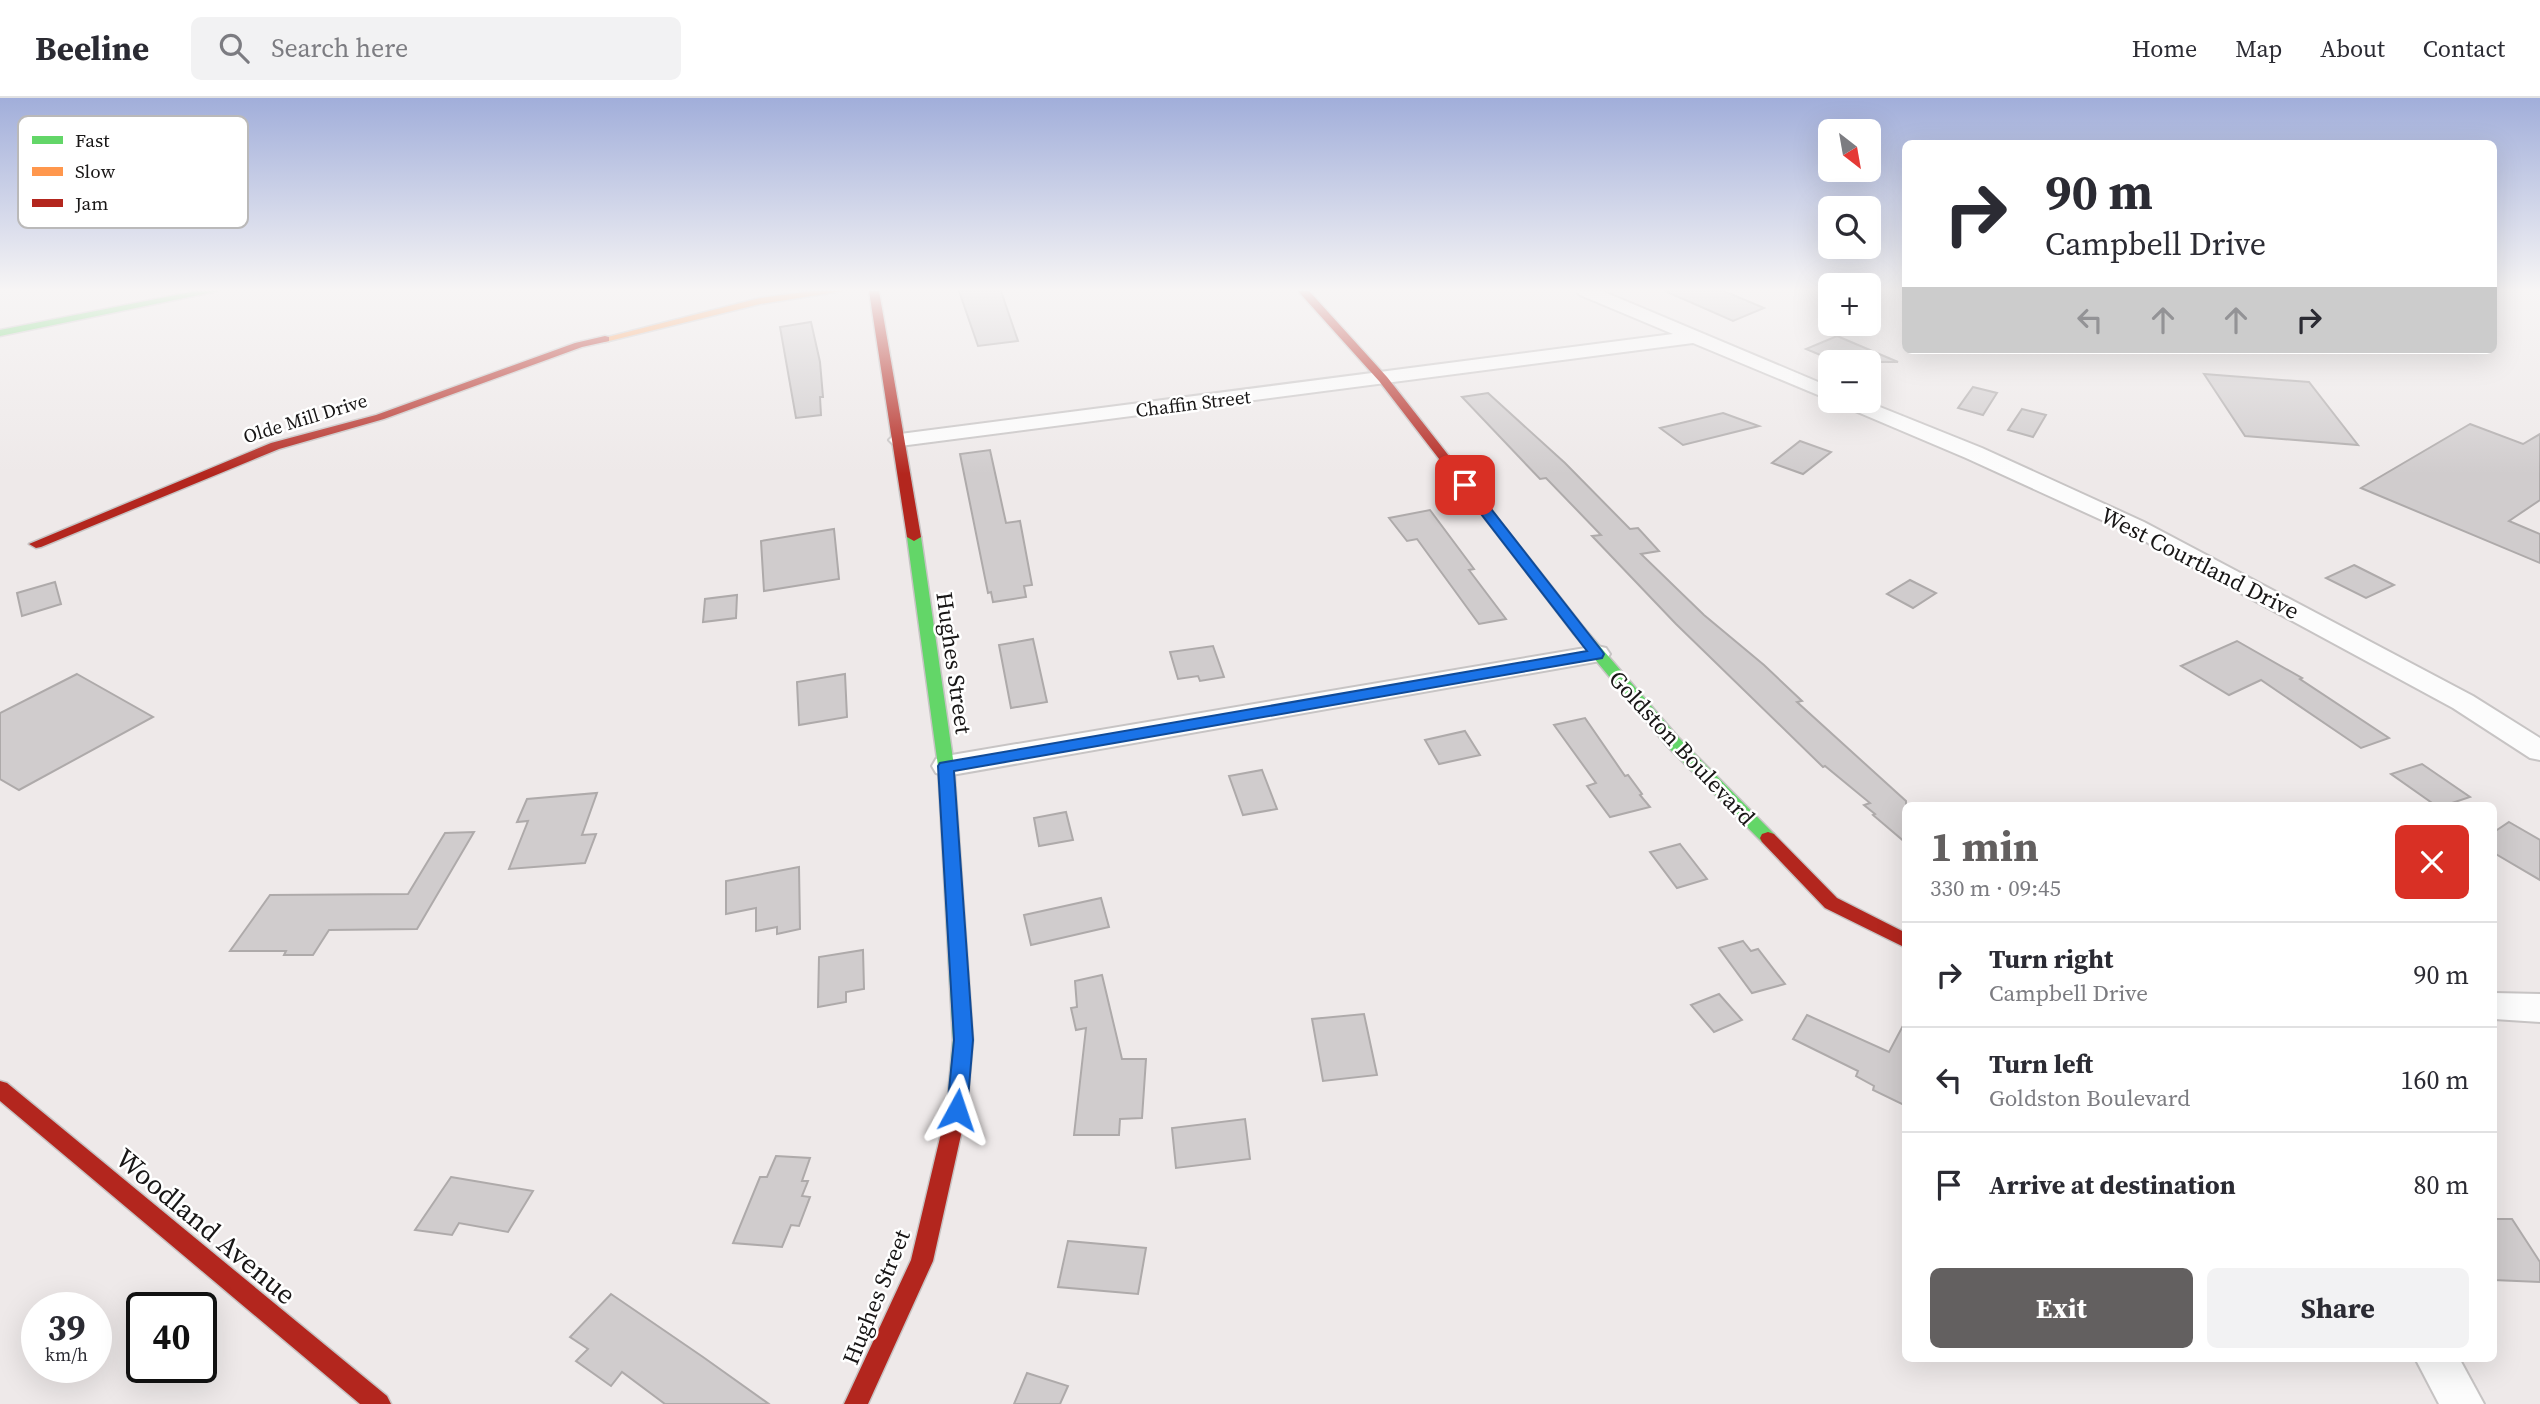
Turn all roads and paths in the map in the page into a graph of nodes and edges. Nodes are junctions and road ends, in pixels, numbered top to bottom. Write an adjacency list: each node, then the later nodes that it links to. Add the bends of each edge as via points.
1 (560, 352): 10 (street, Olde Mill Drive, via 380,417 275,446)
2 (885, 352): 9 (street, Hughes Street)
3 (1358, 352): 6 (street, Goldston Boulevard)
4 (1584, 352): 6 (street, Chaffin Street)
5 (1730, 352): 7 (street)
6 (1383, 379): 9 (street, Chaffin Street); 11 (street, Goldston Boulevard)
7 (1818, 389)
8 (1877, 413): 12 (street, West Courtland Drive, via 2136,527 2463,702)
9 (900, 440): 13 (street, Hughes Street)
10 (36, 544)
11 (1597, 654): 13 (street); 14 (street, Goldston Boulevard, via 1672,741 1831,903)
12 (2540, 751)
13 (946, 766): 20 (street, Hughes Street, via 963,1040 957,1110 922,1261)
14 (1902, 939)
15 (2497, 1006): 16 (street)
16 (2540, 1008)
17 (0, 1089): 19 (street, Woodland Avenue)
18 (2438, 1362): 21 (street)
19 (379, 1404)
20 (856, 1404)
21 (2463, 1404)

